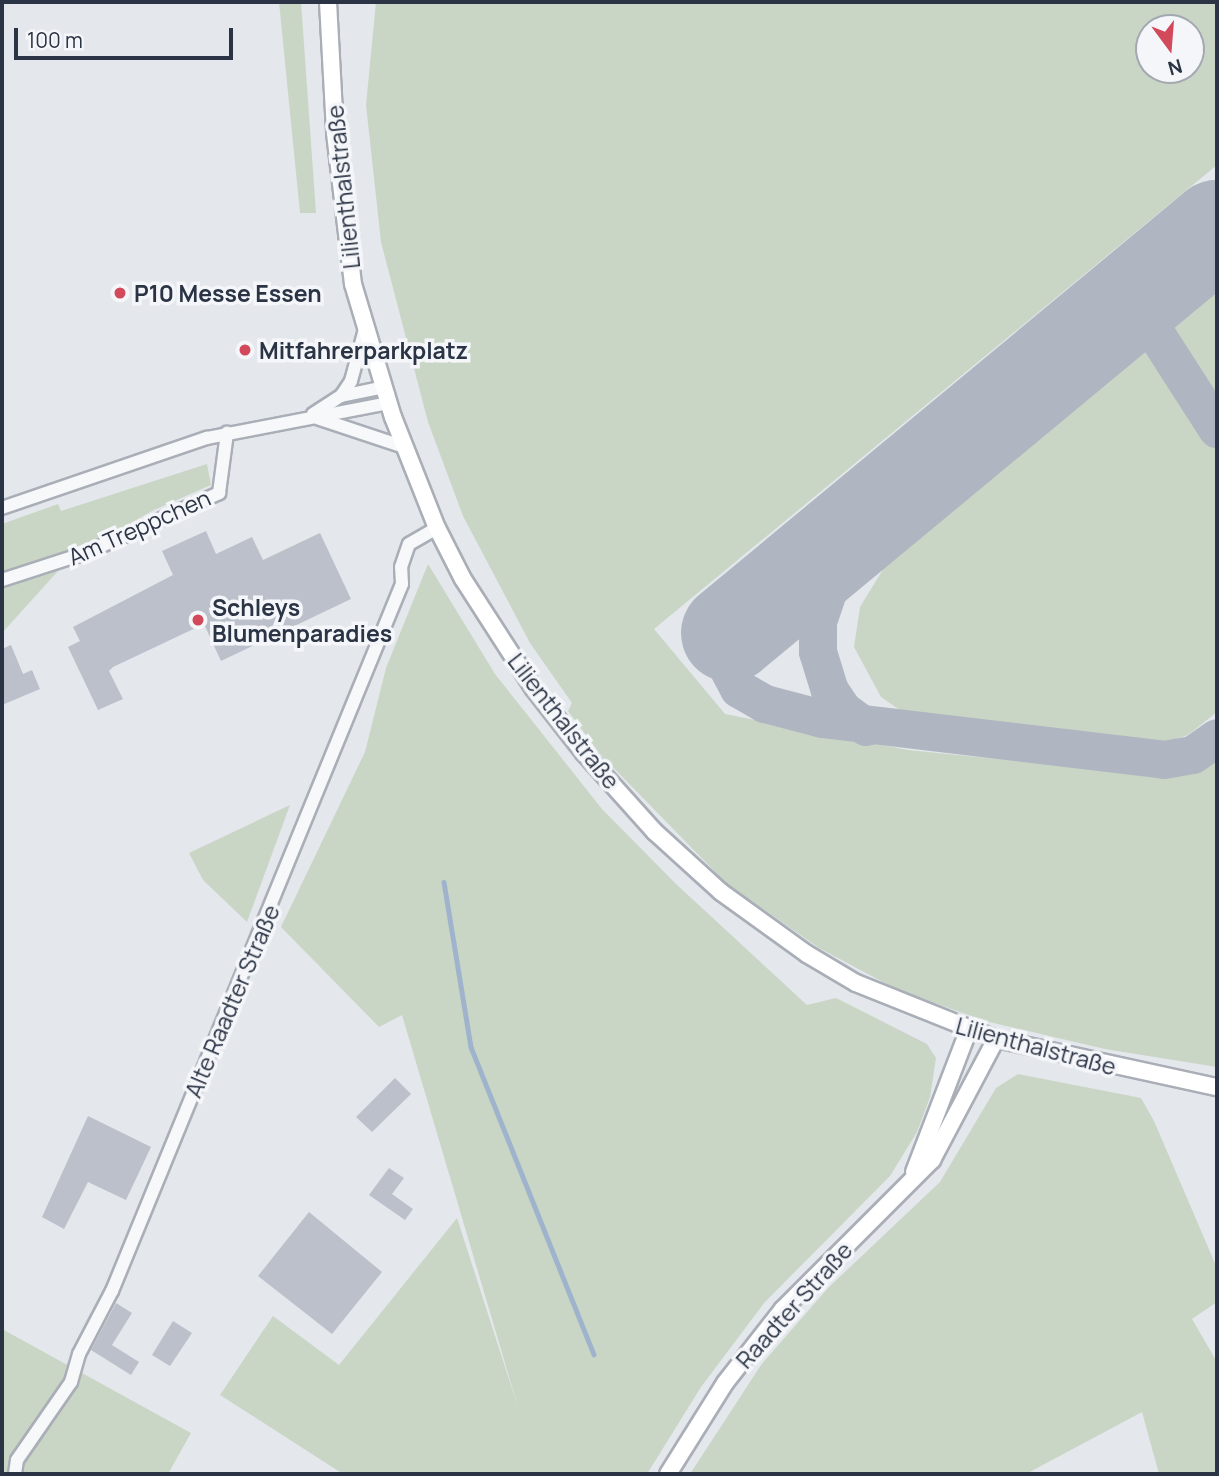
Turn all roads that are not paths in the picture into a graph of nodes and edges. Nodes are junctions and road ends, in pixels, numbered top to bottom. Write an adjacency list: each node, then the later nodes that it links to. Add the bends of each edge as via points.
1 (328, 2): 2 (main road, Lilienthalstraße, via 345,229)
2 (365, 329): 3 (main road, Lilienthalstraße); 4 (street, via 354,376)
3 (386, 395): 4 (street); 5 (street); 7 (main road, Lilienthalstraße)
4 (341, 396): 5 (street)
5 (310, 416): 6 (street); 7 (street)
6 (227, 433): 8 (street); 10 (street, Am Treppchen, via 219,493 88,552)
7 (404, 447): 9 (main road, Lilienthalstraße)
8 (2, 508)
9 (437, 528): 11 (main road, Lilienthalstraße, via 463,579 534,688 656,832 721,892 807,954 856,983); 15 (street, Alte Raadter Straße, via 409,544 401,567 402,584 112,1291 79,1354 71,1382 17,1460)
10 (2, 580)
11 (968, 1031): 12 (main road, Lilienthalstraße); 14 (main road, Raadter Straße)
12 (996, 1039): 13 (main road, Lilienthalstraße); 14 (main road, Raadter Straße, via 932,1160)
13 (1217, 1087)
14 (909, 1181): 16 (main road, Raadter Straße, via 783,1309 725,1383)
15 (15, 1474)
16 (668, 1474)

